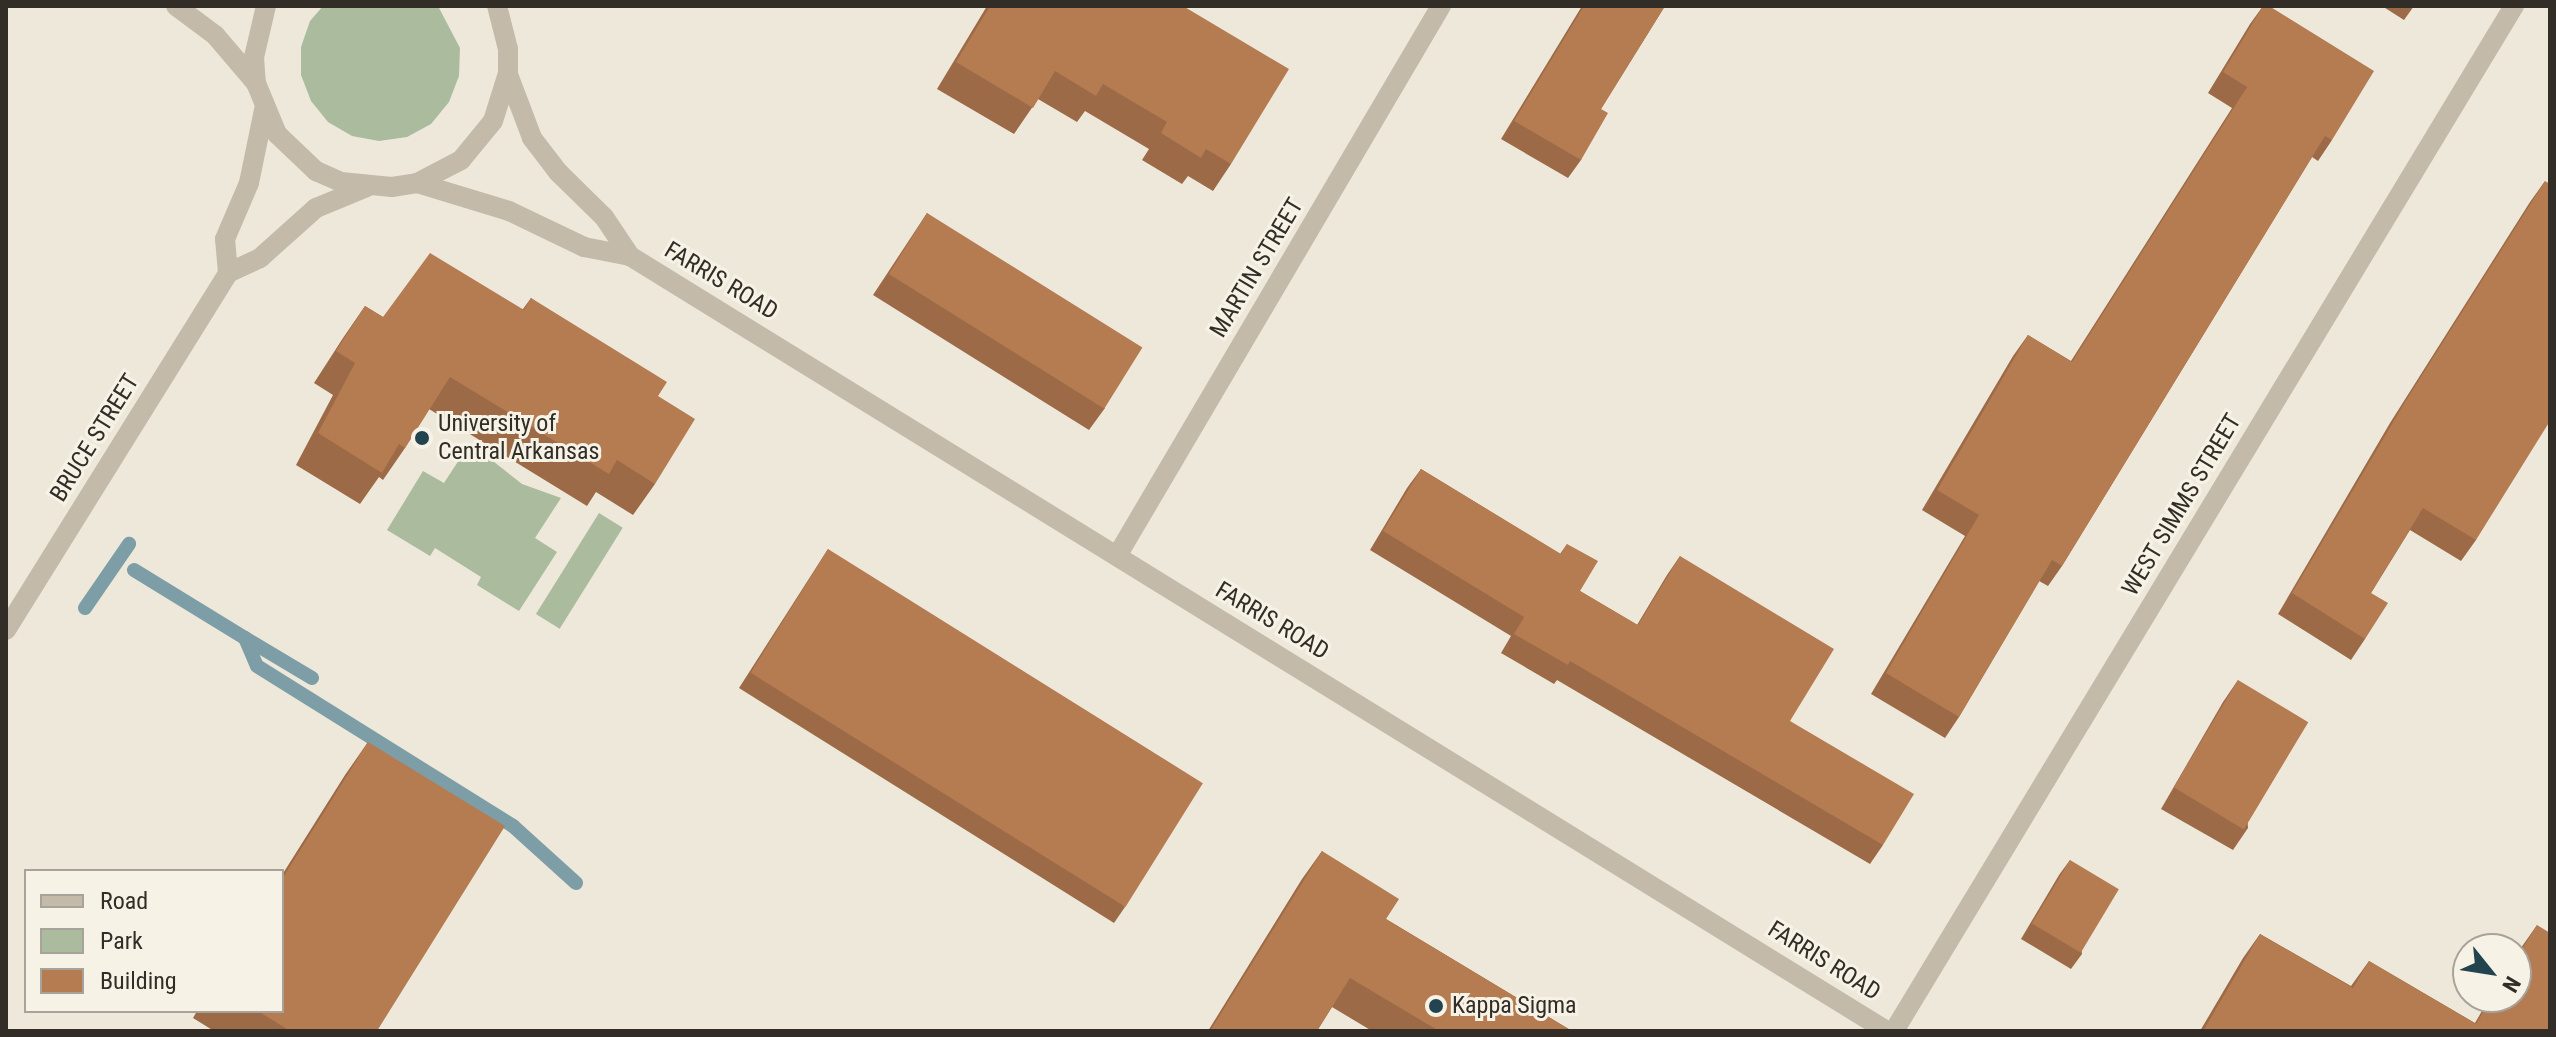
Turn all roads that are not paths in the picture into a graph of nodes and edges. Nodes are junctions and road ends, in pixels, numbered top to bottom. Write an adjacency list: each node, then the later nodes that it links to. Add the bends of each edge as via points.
1 (176, 6): 7 (street, via 215,35)
2 (266, 6): 7 (street, via 254,57)
3 (497, 6): 6 (street)
4 (1441, 6): 13 (street, MARTIN STREET)
5 (2514, 6): 16 (street, WEST SIMMS STREET)
6 (508, 73): 9 (street, via 503,98 479,142 461,160); 11 (street, FARRIS ROAD, via 532,138 604,217)
7 (256, 83): 8 (street)
8 (264, 110): 10 (street, via 295,154 316,171); 12 (street, via 249,183 225,239)
9 (417, 183): 10 (street); 11 (street, FARRIS ROAD, via 509,211 584,247)
10 (367, 187): 12 (street, via 316,208 260,258)
11 (630, 256): 13 (street, FARRIS ROAD)
12 (228, 273): 14 (street, BRUCE STREET)
13 (1117, 556): 15 (street, FARRIS ROAD)
14 (6, 630)
15 (1887, 1031)
16 (1894, 1031)

